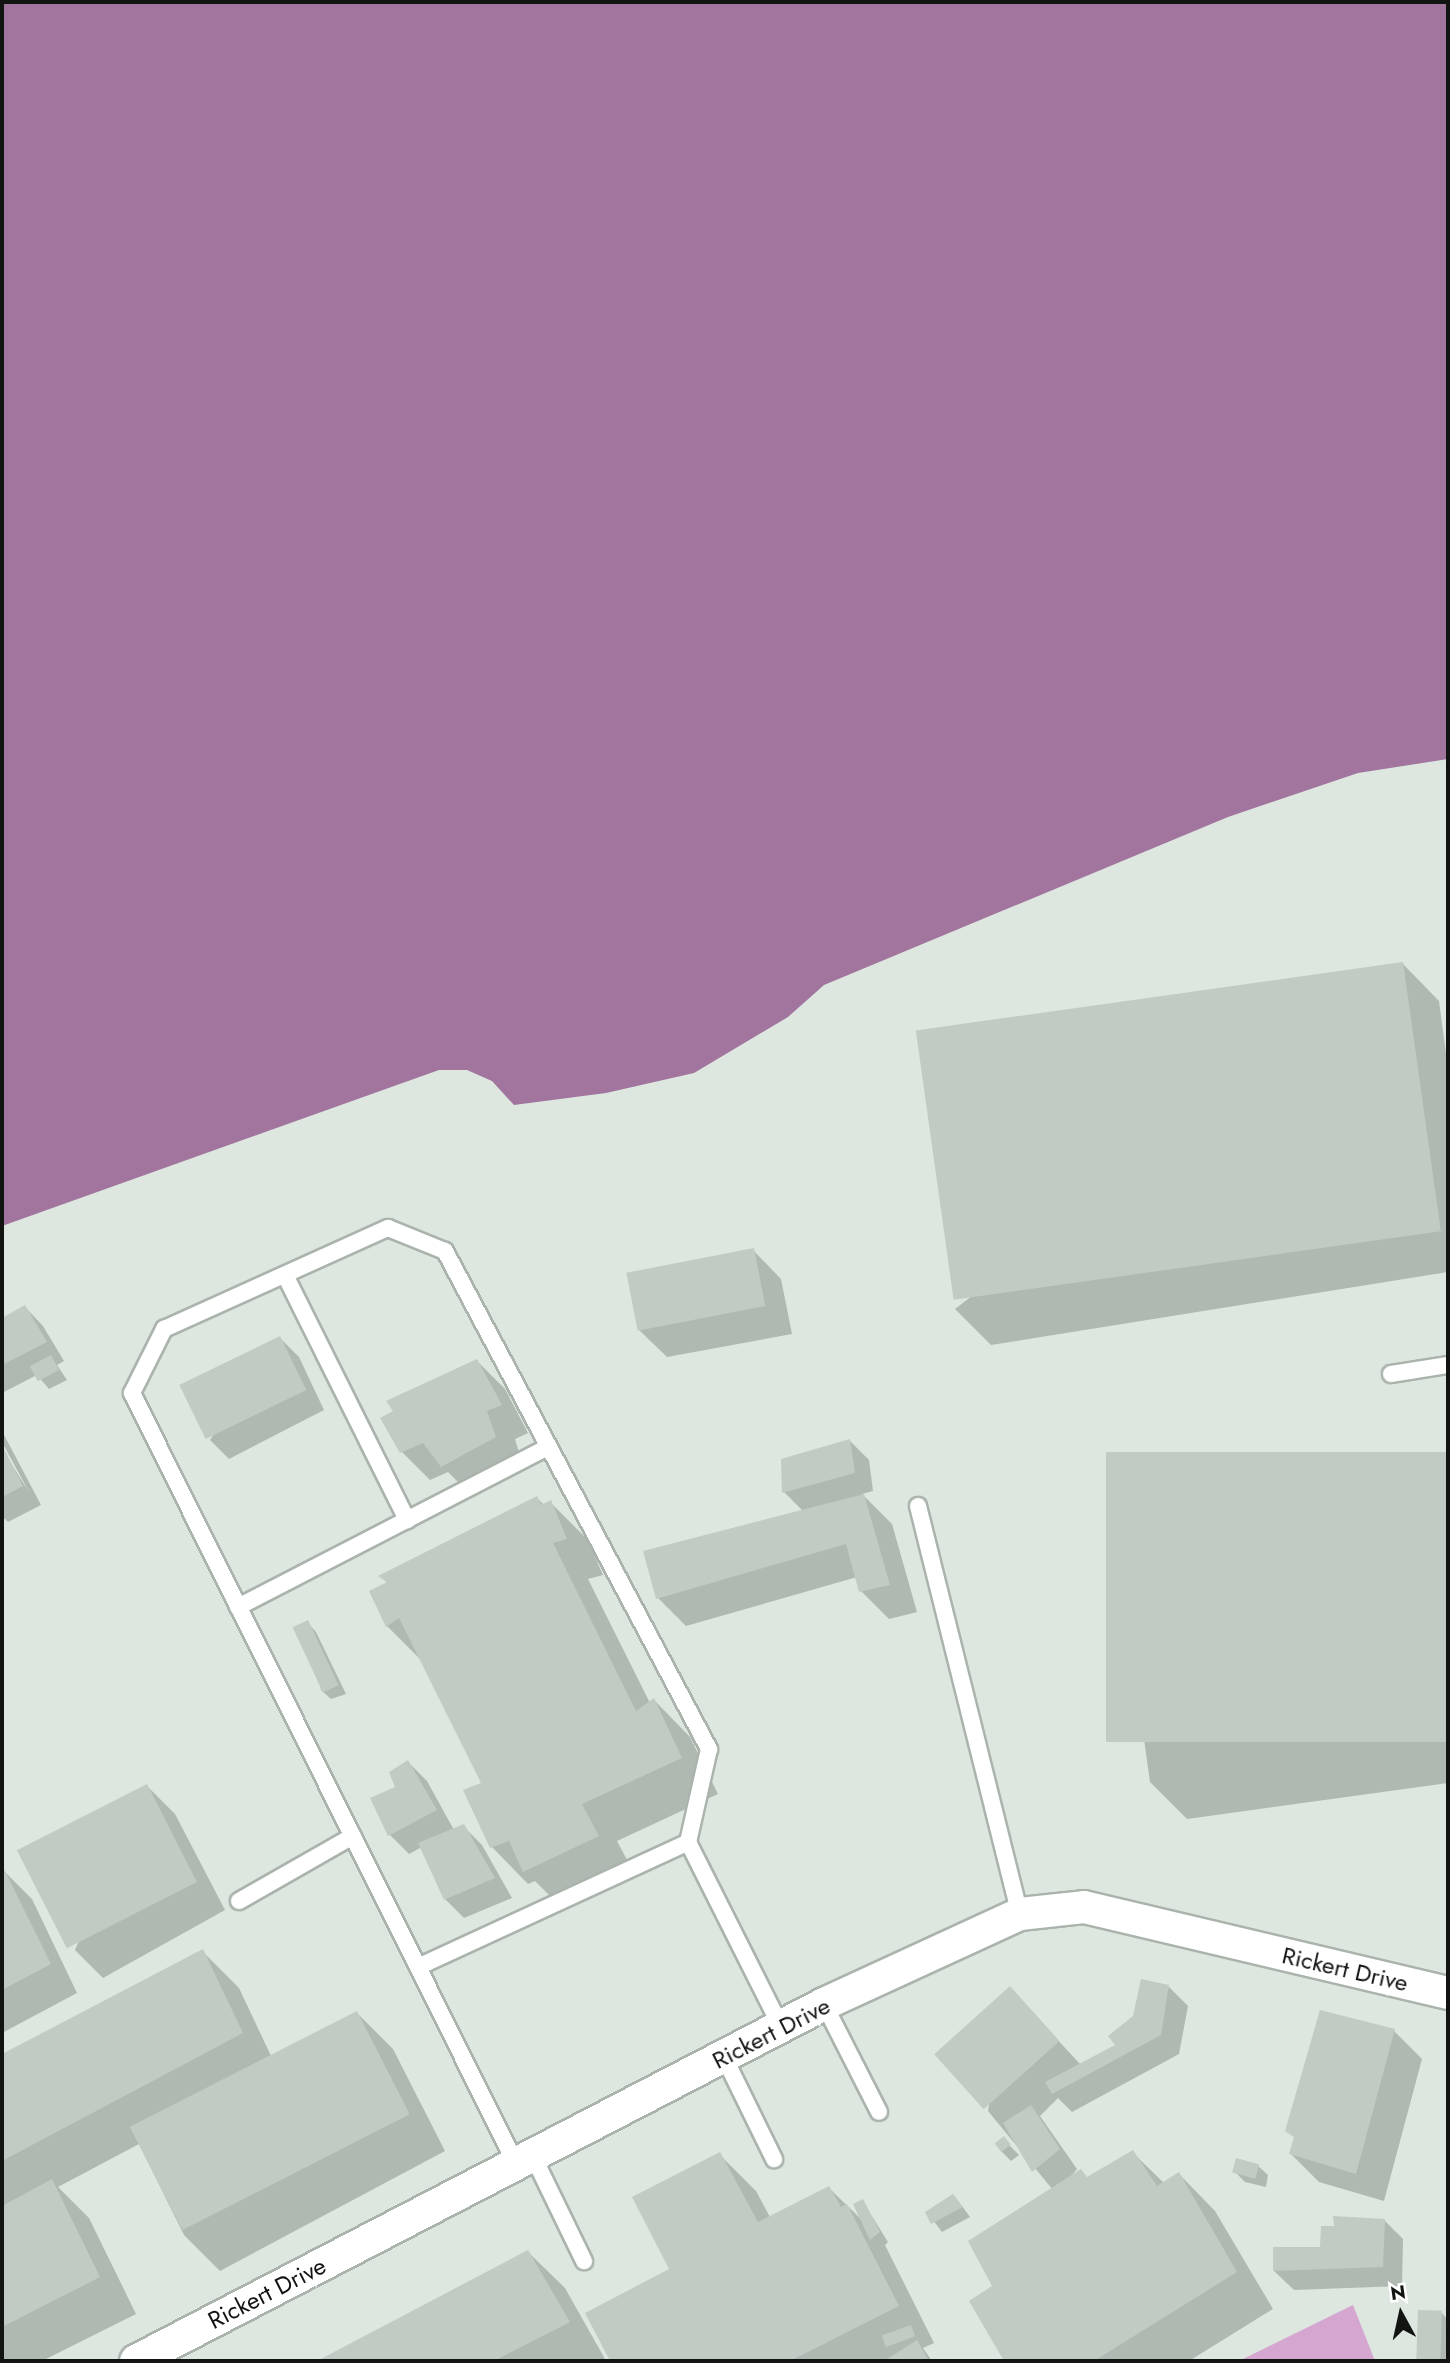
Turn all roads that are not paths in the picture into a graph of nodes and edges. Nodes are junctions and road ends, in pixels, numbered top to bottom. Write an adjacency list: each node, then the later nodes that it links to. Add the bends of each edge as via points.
1 (285, 1275): 4 (lane, via 388,1228 445,1251); 6 (lane); 7 (lane, via 164,1329 132,1393)
2 (1448, 1365): 3 (lane)
3 (1391, 1374)
4 (548, 1447): 6 (lane); 9 (lane, via 709,1749)
5 (918, 1506): 11 (lane)
6 (407, 1520): 7 (lane)
7 (238, 1606): 8 (lane)
8 (353, 1836): 10 (lane); 12 (lane)
9 (688, 1842): 12 (lane); 15 (lane)
10 (239, 1901)
11 (1020, 1914): 13 (street, Rickert Drive, via 1084,1907); 14 (street, Rickert Drive)
12 (418, 1968): 19 (lane)
13 (1448, 1993)
14 (824, 2004): 15 (street, Rickert Drive); 17 (lane)
15 (781, 2027): 16 (street, Rickert Drive)
16 (724, 2057): 18 (lane); 19 (street, Rickert Drive)
17 (879, 2112)
18 (774, 2159)
19 (525, 2160): 20 (lane); 21 (street, Rickert Drive)
20 (584, 2261)
21 (173, 2353): 22 (street, Rickert Drive)
22 (136, 2361)

